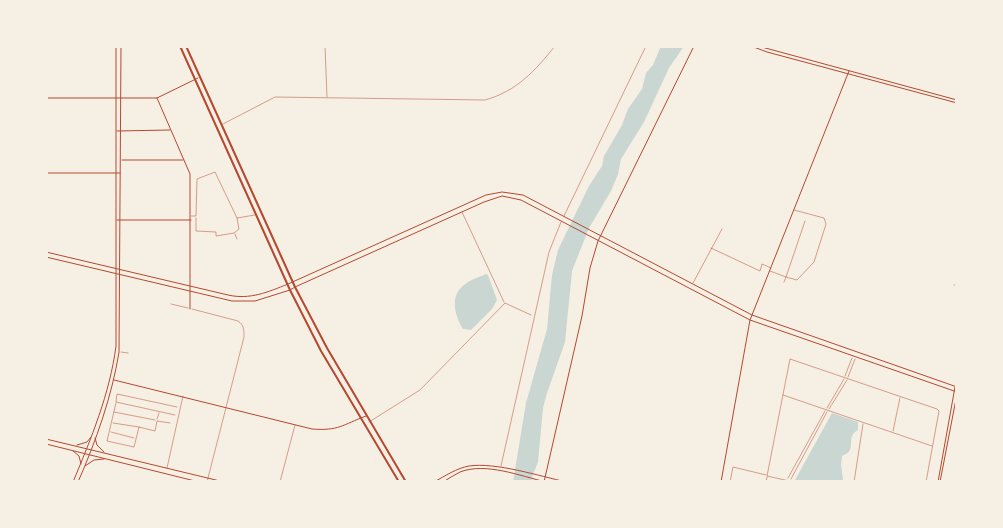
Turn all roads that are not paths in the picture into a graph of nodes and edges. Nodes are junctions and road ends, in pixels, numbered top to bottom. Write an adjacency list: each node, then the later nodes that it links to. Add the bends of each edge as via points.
1 (116, 46): 16 (street)
2 (121, 46): 17 (street)
3 (180, 46): 14 (main road)
4 (186, 46): 13 (main road)
5 (325, 46): 19 (street)
6 (555, 46): 19 (street, via 524,81 485,100)
7 (646, 46): 36 (street)
8 (694, 46): 45 (street)
9 (751, 46): 12 (street)
10 (758, 46): 11 (street)
11 (849, 71): 12 (street); 20 (street)
12 (848, 74): 21 (street); 31 (street)
13 (200, 77): 14 (street); 22 (main road)
14 (195, 79): 18 (street); 33 (main road)
15 (46, 98): 16 (street)
16 (116, 98): 17 (street); 25 (street)
17 (121, 98): 18 (street); 23 (street)
18 (157, 98): 24 (street)
19 (327, 98): 22 (street, via 275,97)
20 (957, 100)
21 (957, 103)
22 (222, 124): 60 (main road)
23 (121, 130): 24 (street); 25 (street); 26 (street)
24 (171, 130): 27 (street)
25 (116, 132): 29 (street)
26 (121, 160): 27 (street); 30 (street)
27 (184, 160): 34 (street, via 190,174)
28 (46, 173): 29 (street)
29 (116, 173): 30 (street); 38 (street)
30 (121, 173): 39 (street)
31 (794, 210): 53 (street); 59 (street, via 824,218 826,224 814,262 797,280)
32 (462, 211): 42 (street, via 490,199 508,197 521,200); 67 (street); 70 (street)
33 (257, 215): 37 (street); 62 (main road)
34 (191, 216): 35 (street); 40 (street)
35 (196, 216): 37 (street, via 196,180 215,172); 44 (street, via 196,231 216,232 216,236)
36 (564, 216): 45 (street); 60 (street, via 517,193 492,193)
37 (236, 218): 44 (street, via 238,229)
38 (116, 220): 39 (street); 54 (street)
39 (121, 220): 40 (street); 55 (street)
40 (191, 220): 66 (street)
41 (805, 220): 59 (street)
42 (561, 221): 47 (street); 126 (street, via 549,252)
43 (722, 229): 48 (street)
44 (234, 233): 46 (street)
45 (601, 236): 47 (street); 51 (street)
46 (237, 239)
47 (598, 241): 52 (street); 131 (street)
48 (711, 248): 53 (street, via 760,271 762,264); 63 (street)
49 (46, 252): 54 (street)
50 (46, 257): 57 (street)
51 (651, 262): 52 (street); 63 (street)
52 (648, 266): 75 (street)
53 (771, 268): 56 (street)
54 (116, 269): 55 (street); 57 (street)
55 (121, 270): 58 (street); 66 (street)
56 (770, 271): 59 (street); 74 (street)
57 (116, 274): 58 (street); 83 (street, via 116,346)
58 (121, 274): 69 (street); 77 (street)
59 (786, 277): 61 (street)
60 (292, 282): 62 (street); 67 (main road)
61 (784, 282)
62 (288, 284): 66 (street, via 256,296 241,297); 68 (main road)
63 (692, 284): 74 (street)
64 (954, 285): 65 (street)
65 (957, 285)
66 (191, 286): 69 (street)
67 (295, 287): 68 (street); 99 (main road)
68 (290, 290): 69 (street, via 247,302); 100 (main road)
69 (191, 291): 72 (street)
70 (505, 303): 73 (street); 103 (street, via 420,390)
71 (171, 304): 72 (street)
72 (190, 309): 93 (street, via 233,319 243,326 244,337)
73 (531, 314)
74 (752, 315): 75 (street); 76 (street)
75 (750, 320): 80 (street); 147 (street)
76 (854, 351): 78 (street); 80 (street)
77 (119, 352): 79 (street); 85 (street)
78 (857, 352): 81 (street); 86 (street)
79 (128, 353)
80 (852, 356): 81 (street); 82 (street)
81 (856, 357): 84 (street); 87 (street)
82 (845, 377): 84 (street); 88 (street, via 789,359); 94 (street)
83 (110, 378): 85 (street); 110 (street)
84 (848, 378): 90 (street); 95 (street)
85 (113, 380): 89 (street); 111 (street)
86 (956, 387): 87 (street)
87 (956, 392): 153 (street)
88 (782, 394): 94 (street); 130 (street)
89 (183, 396): 93 (street); 127 (street)
90 (900, 396): 109 (street); 116 (street, via 939,411)
91 (116, 402): 92 (street, via 117,394); 96 (street); 97 (street)
92 (177, 407)
93 (226, 407): 106 (street); 132 (street)
94 (826, 410): 95 (street); 133 (street)
95 (828, 410): 104 (street); 134 (street)
96 (160, 411): 98 (street); 101 (street)
97 (114, 412): 101 (street); 102 (street)
98 (175, 415)
99 (366, 416): 100 (street); 103 (main road)
100 (361, 418): 106 (street, via 330,430); 141 (main road)
101 (157, 421): 105 (street); 107 (street, via 155,431)
102 (111, 422): 107 (street); 108 (street)
103 (369, 422): 142 (main road)
104 (864, 422): 109 (street); 151 (street)
105 (170, 424)
106 (295, 425): 140 (street)
107 (139, 428): 112 (street)
108 (109, 432): 112 (street); 112 (street, via 107,441 134,447)
109 (893, 433): 116 (street)
110 (91, 437): 115 (street); 117 (street)
111 (95, 438): 119 (street); 121 (street, via 99,448)
112 (136, 438)
113 (46, 439): 115 (street)
114 (46, 444): 118 (street)
115 (76, 446): 117 (street)
116 (933, 446): 152 (street)
117 (87, 448): 119 (street); 120 (street)
118 (70, 450): 120 (street); 124 (street, via 79,456)
119 (92, 450): 121 (street); 122 (street)
120 (85, 453): 122 (street); 124 (street)
121 (106, 453): 127 (street)
122 (90, 454): 123 (street); 125 (street)
123 (106, 459): 125 (street, via 94,460); 129 (street)
124 (81, 464): 135 (street)
125 (85, 466): 136 (street)
126 (501, 467): 131 (street); 143 (street, via 469,466)
127 (167, 468): 128 (street)
128 (176, 470): 129 (street, via 182,475); 132 (street)
129 (173, 475): 137 (street)
130 (767, 476): 133 (street); 148 (street, via 732,468); 149 (street)
131 (545, 477): 145 (street); 146 (street)
132 (208, 478): 138 (street); 139 (street)
133 (787, 480): 134 (street)
134 (790, 481): 150 (street)
135 (73, 482)
136 (78, 482)
137 (199, 482)
138 (207, 482)
139 (224, 482)
140 (280, 482)
141 (398, 482)
142 (406, 482)
143 (434, 482)
144 (443, 482): 145 (street, via 467,470 490,469)
145 (545, 482)
146 (566, 482)
147 (721, 482)
148 (730, 482)
149 (766, 482)
150 (794, 482)
151 (854, 482)
152 (926, 482)
153 (939, 482)

